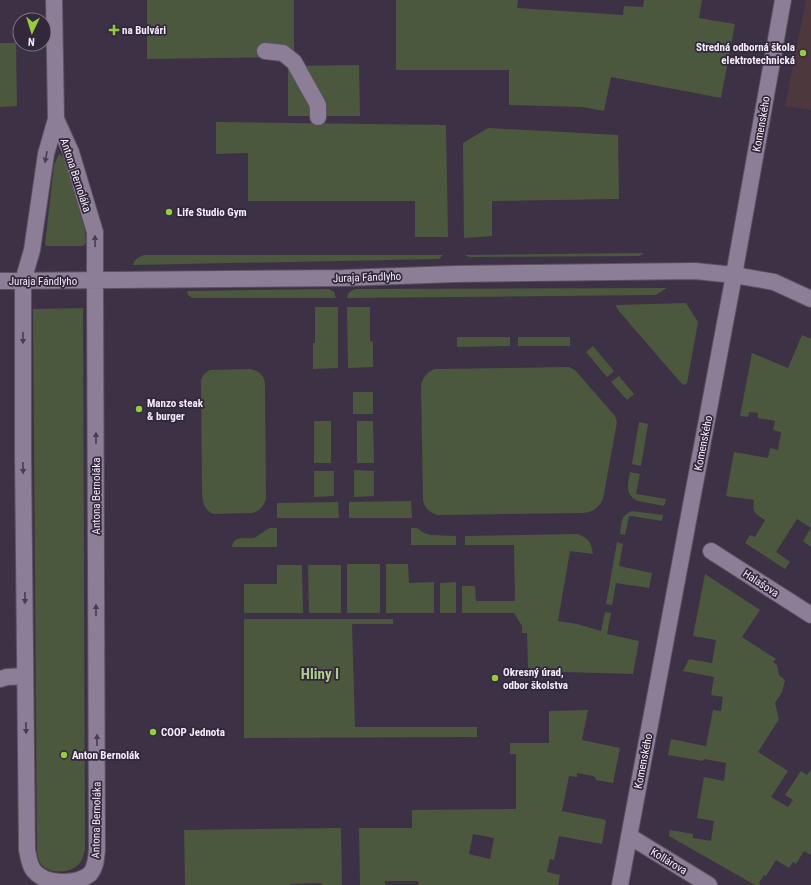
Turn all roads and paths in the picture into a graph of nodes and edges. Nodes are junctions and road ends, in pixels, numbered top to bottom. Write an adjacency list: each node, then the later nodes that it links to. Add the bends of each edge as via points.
1 (54, 0): 5 (street, Antona Bernoláka)
2 (783, 0): 6 (street, Komenského)
3 (265, 51): 4 (street, via 283,53 294,62 318,105)
4 (318, 117)
5 (56, 119): 7 (street, Antona Bernoláka, one-way to 5, via 95,232 71,152); 9 (street, Antona Bernoláka, one-way to 9, via 46,154 32,250)
6 (734, 275): 7 (street, Juraja Fándlyho, via 695,271); 10 (street, Juraja Fándlyho, via 774,282); 15 (street, Komenského)
7 (95, 280): 9 (street, Juraja Fándlyho); 13 (street, Antona Bernoláka, one-way to 7, via 27,842 30,863 45,881 63,885 86,877 96,863 97,850)
8 (0, 281): 9 (street, Juraja Fándlyho)
9 (23, 281): 13 (street, Antona Bernoláka, one-way to 13)
10 (811, 299)
11 (711, 551): 12 (street, Halašova)
12 (811, 615)
13 (25, 676): 14 (street)
14 (0, 679)
15 (629, 836): 16 (street, Komenského); 17 (street, Kollárova)
16 (620, 885)
17 (709, 885)

